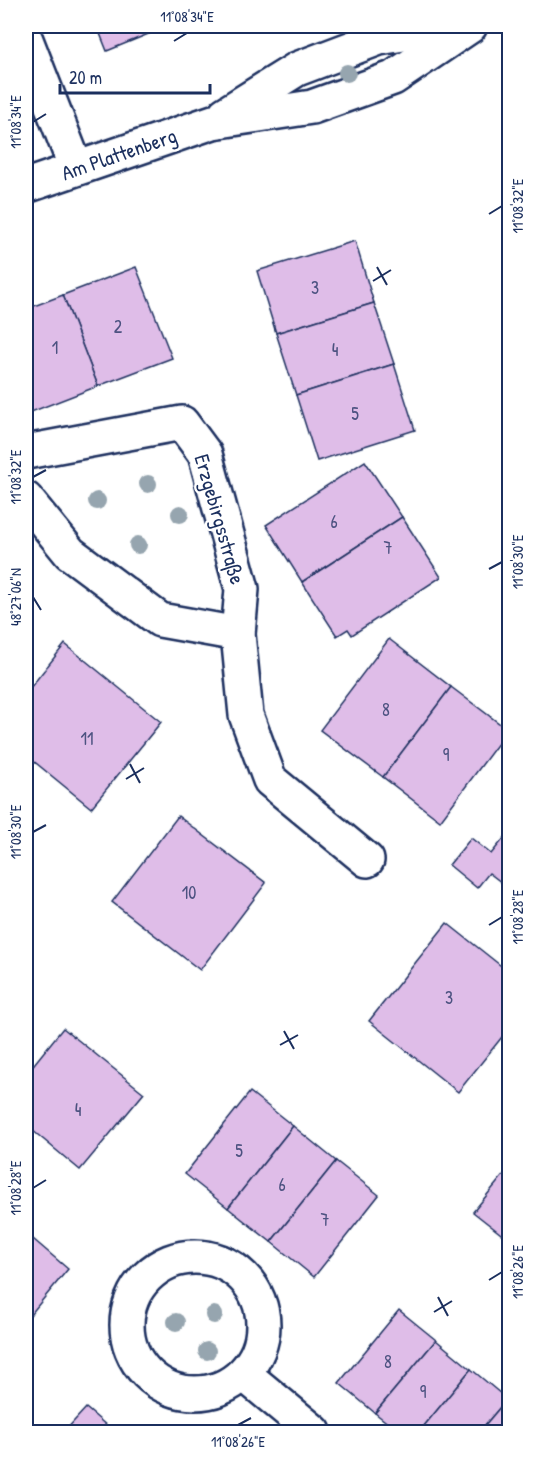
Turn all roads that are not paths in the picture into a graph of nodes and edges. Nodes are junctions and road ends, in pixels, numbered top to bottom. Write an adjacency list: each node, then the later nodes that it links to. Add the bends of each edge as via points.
1 (452, 26): 4 (street, Am Plattenberg, via 379,38 297,69)
2 (470, 26): 4 (street, Am Plattenberg, via 393,78 312,107)
3 (26, 40): 5 (street)
4 (213, 122): 5 (street, Am Plattenberg)
5 (76, 168): 6 (street, Am Plattenberg)
6 (26, 186)
7 (26, 452): 9 (street, Erzgebirgsstraße, via 182,423 206,454 242,589)
8 (26, 499): 9 (street, via 70,553 160,620)
9 (238, 634): 10 (street, Erzgebirgsstraße, via 246,715 270,780)
10 (367, 860)
11 (244, 1374): 11 (street, via 226,1387 206,1393 164,1387 147,1374 134,1357 127,1315 133,1296 145,1279 180,1258 200,1257 236,1270 250,1284 263,1320 256,1358); 12 (street)
12 (314, 1432)

